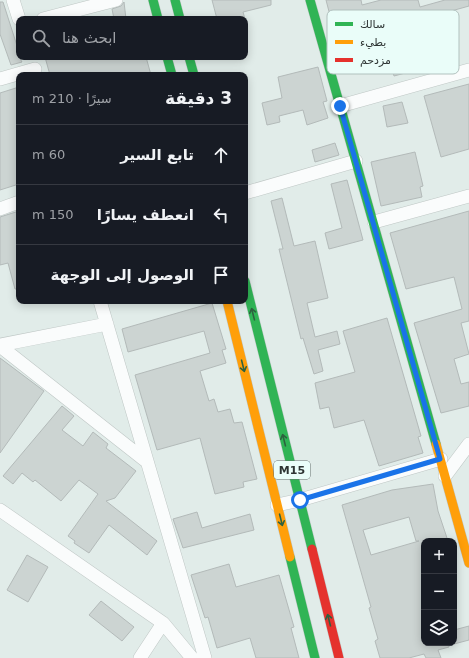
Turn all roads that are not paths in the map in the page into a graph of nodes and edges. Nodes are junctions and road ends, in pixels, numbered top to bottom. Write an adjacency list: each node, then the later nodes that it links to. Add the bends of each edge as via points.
1 (13, 0): 6 (street)
2 (116, 0): 7 (street)
3 (153, 0): 8 (main road)
4 (175, 0): 9 (main road)
5 (310, 0): 12 (main road)
6 (18, 16)
7 (55, 16)
8 (157, 16)
9 (179, 16)
10 (168, 60): 16 (main road)
11 (190, 60): 17 (main road)
12 (327, 60)
13 (34, 67): 15 (street)
14 (469, 70): 19 (street)
15 (20, 72)
16 (171, 72)
17 (193, 72)
18 (16, 73): 22 (street)
19 (459, 73)
20 (331, 74): 23 (main road)
21 (455, 74): 23 (street)
22 (0, 79)
23 (340, 106): 24 (main road)
24 (356, 161): 25 (street); 29 (main road)
25 (248, 192)
26 (469, 196): 29 (street)
27 (16, 203): 28 (street)
28 (0, 209)
29 (374, 222): 36 (main road)
30 (248, 293): 39 (main road, M15, one-way to 30)
31 (101, 304): 33 (street)
32 (228, 304): 40 (main road, M15, one-way to 40)
33 (107, 324): 34 (street); 37 (street)
34 (0, 346): 37 (street)
35 (469, 444): 38 (street)
36 (440, 459): 38 (main road); 39 (street)
37 (146, 461): 46 (street)
38 (445, 476): 42 (main road)
39 (300, 500): 40 (street); 48 (main road, M15, one-way to 39)
40 (277, 505): 47 (main road, M15, one-way to 47)
41 (0, 510): 43 (street)
42 (469, 563)
43 (163, 623): 44 (street); 45 (street)
44 (140, 658)
45 (192, 658)
46 (205, 658)
47 (315, 658)
48 (339, 658)

